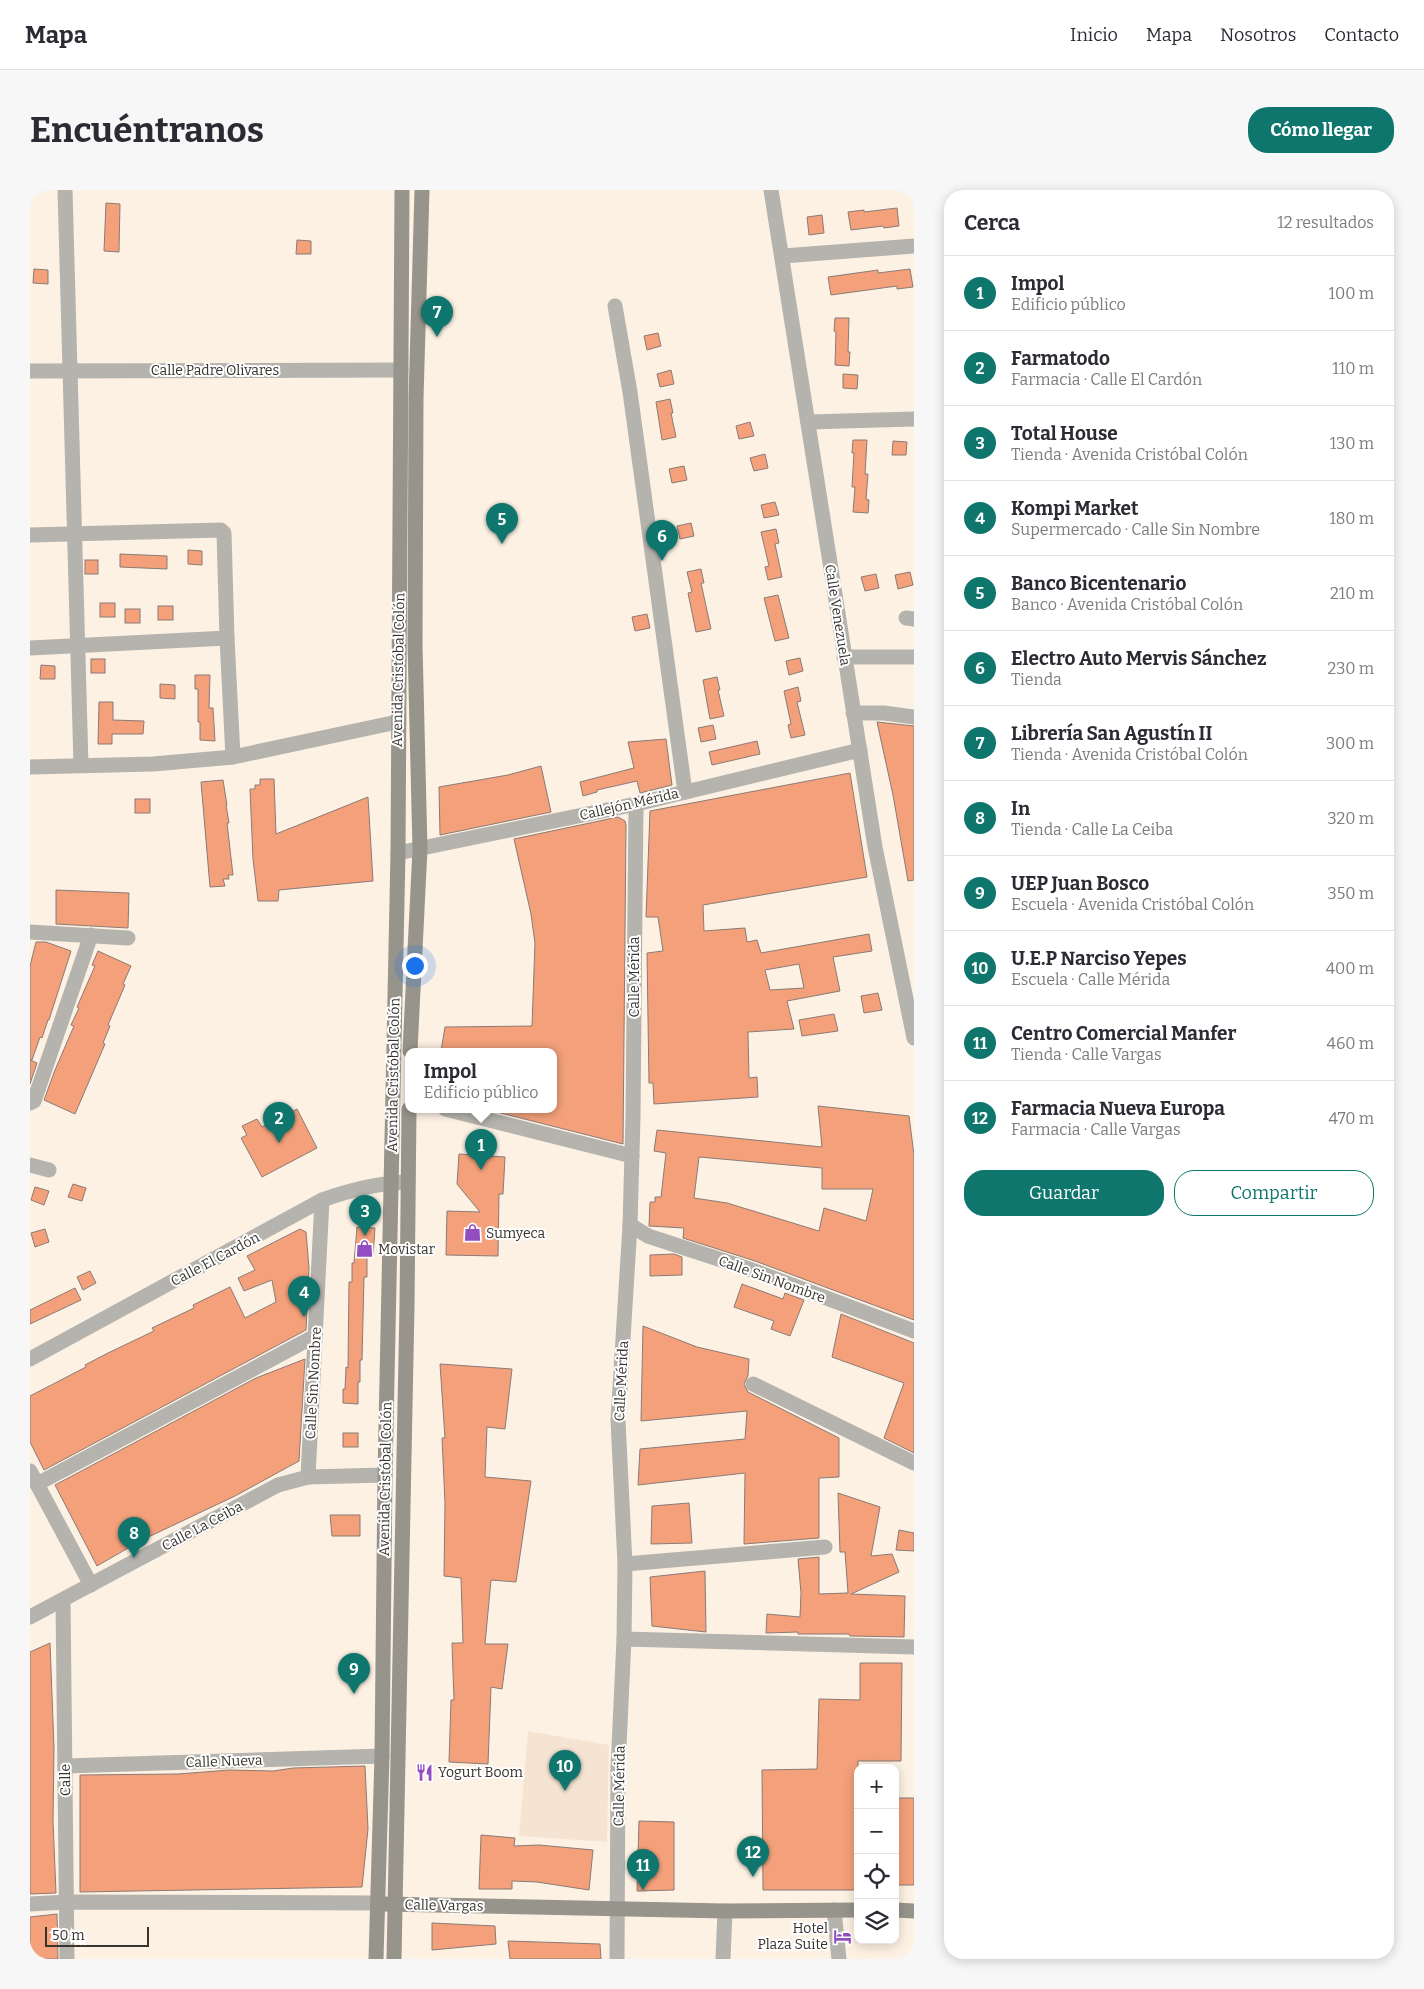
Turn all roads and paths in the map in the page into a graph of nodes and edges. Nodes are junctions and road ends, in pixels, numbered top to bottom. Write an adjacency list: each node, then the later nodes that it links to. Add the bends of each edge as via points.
1 (65, 190): 8 (street)
2 (402, 190): 9 (street, Avenida Cristóbal Colón)
3 (422, 190): 29 (street, Avenida Cristóbal Colón, via 415,438 415,645)
4 (771, 190): 6 (street, Calle Venezuela)
5 (914, 246): 6 (street)
6 (783, 256): 12 (street, Calle Venezuela)
7 (615, 306): 27 (street, via 630,392)
8 (69, 370): 9 (street, Calle Padre Olivares); 10 (street, Calle Padre Olivares); 13 (street)
9 (401, 370): 22 (street, Avenida Cristóbal Colón)
10 (30, 371)
11 (914, 419): 12 (street)
12 (808, 422): 18 (street, Calle Venezuela)
13 (74, 533): 14 (street); 15 (street, via 221,530 225,537); 16 (street)
14 (30, 535)
15 (226, 638): 16 (street); 24 (street)
16 (77, 645): 17 (street); 25 (street)
17 (30, 648)
18 (844, 657): 19 (street); 20 (street, Calle Venezuela)
19 (914, 657)
20 (853, 713): 21 (street); 23 (street, Calle Venezuela)
21 (914, 716)
22 (397, 722): 24 (street); 30 (street, Avenida Cristóbal Colón)
23 (860, 750): 27 (street, Callejón Mérida); 34 (street, Calle Venezuela, via 875,846)
24 (233, 757): 25 (street)
25 (81, 766): 26 (street)
26 (30, 767)
27 (685, 792): 28 (street, Callejón Mérida)
28 (636, 804): 29 (street, Callejón Mérida); 39 (street, Calle Mérida)
29 (420, 849): 30 (street, Callejón Mérida); 35 (street, Avenida Cristóbal Colón)
30 (398, 853): 42 (street, Avenida Cristóbal Colón)
31 (30, 932): 32 (street)
32 (91, 935): 33 (street); 36 (street, via 34,1100)
33 (128, 938)
34 (914, 1038)
35 (410, 1048)
36 (30, 1102)
37 (409, 1113): 43 (street, Avenida Cristóbal Colón)
38 (461, 1113): 39 (street)
39 (632, 1156): 45 (street, Calle Mérida)
40 (30, 1165): 41 (street)
41 (49, 1170)
42 (391, 1182): 43 (street, Calle El Cardón); 44 (street, Calle El Cardón); 51 (street, Avenida Cristóbal Colón)
43 (408, 1182): 66 (street, Avenida Cristóbal Colón, via 404,1505)
44 (322, 1200): 47 (street, Calle Sin Nombre); 48 (street, Calle El Cardón)
45 (630, 1225): 46 (street, Calle Sin Nombre, via 648,1236 752,1270); 55 (street, Calle Mérida, via 618,1420)
46 (914, 1331)
47 (315, 1336): 52 (street, Calle Sin Nombre); 53 (street)
48 (30, 1359)
49 (753, 1384): 50 (street)
50 (914, 1463)
51 (385, 1475): 52 (street, Calle La Ceiba); 61 (street, Avenida Cristóbal Colón)
52 (308, 1477): 56 (street, Calle La Ceiba, via 278,1485)
53 (33, 1478): 56 (street)
54 (825, 1547): 55 (street)
55 (625, 1564): 59 (street, Calle Mérida)
56 (91, 1585): 57 (street, Calle La Ceiba)
57 (63, 1600): 58 (street, Calle La Ceiba); 62 (street, Calle)
58 (30, 1617)
59 (624, 1639): 60 (street); 67 (street, Calle Mérida, via 618,1768)
60 (914, 1647)
61 (382, 1756): 62 (street, Calle Nueva); 64 (street, Avenida Cristóbal Colón)
62 (65, 1766): 63 (street, Calle)
63 (67, 1902): 64 (street, Calle Vargas); 65 (street, Calle Vargas); 73 (street, Calle)
64 (378, 1903): 66 (street, Calle Vargas); 74 (street, Avenida Cristóbal Colón)
65 (30, 1904)
66 (393, 1904): 67 (street, Calle Vargas); 75 (street, Avenida Cristóbal Colón)
67 (617, 1909): 71 (street, Calle Vargas); 76 (street, Calle Mérida)
68 (834, 1910): 69 (street, Calle Vargas); 71 (street, Calle Vargas); 78 (street)
69 (854, 1910)
70 (899, 1910): 72 (street)
71 (725, 1911): 77 (street)
72 (914, 1911)
73 (67, 1959)
74 (376, 1959)
75 (394, 1959)
76 (617, 1959)
77 (723, 1959)
78 (838, 1959)

